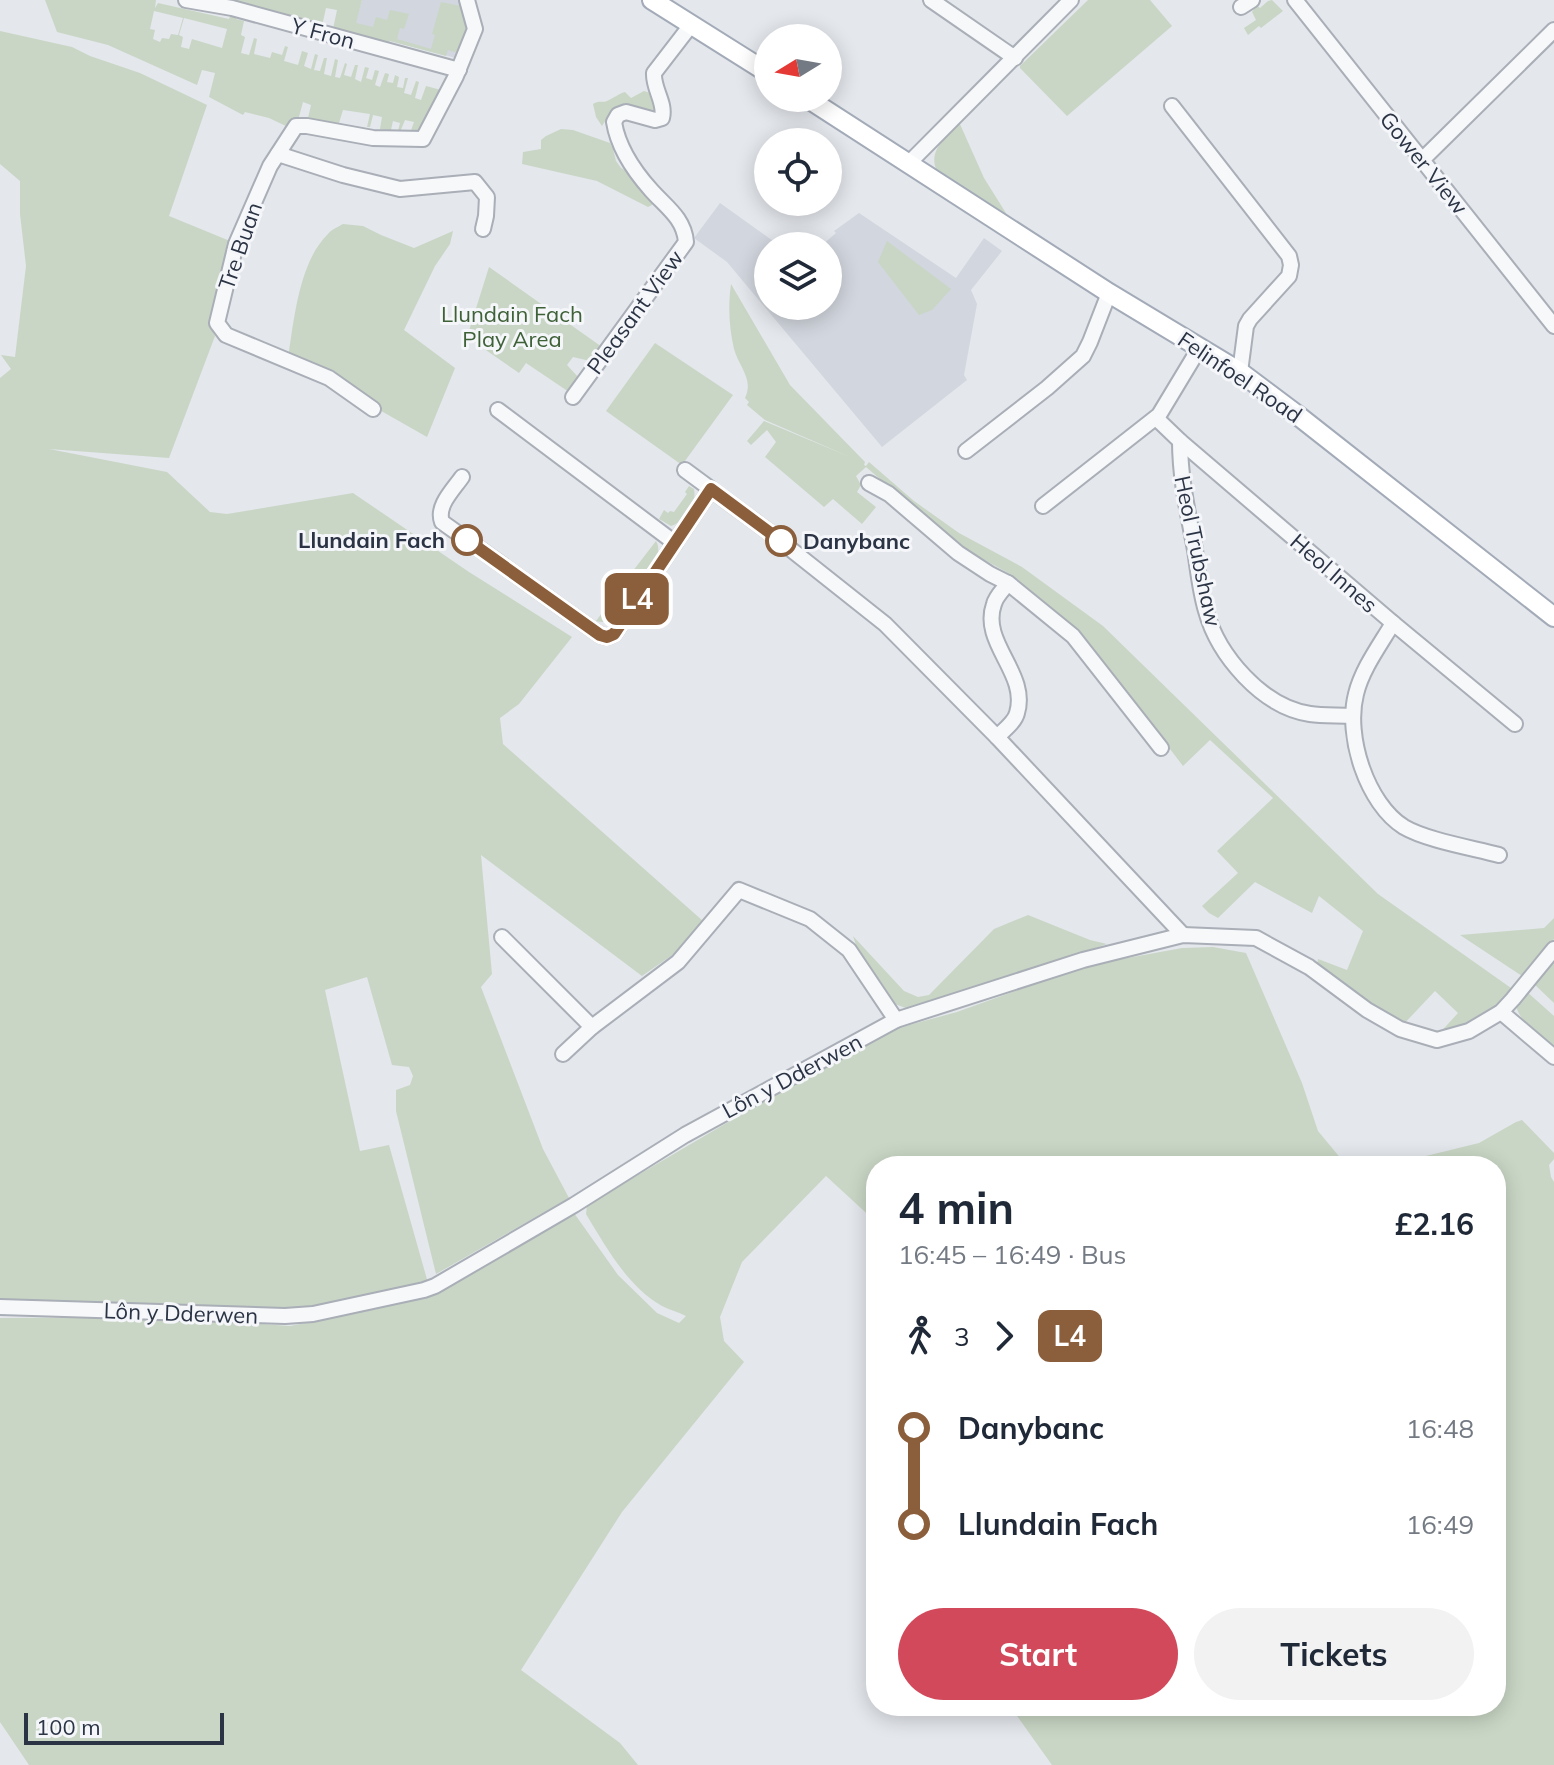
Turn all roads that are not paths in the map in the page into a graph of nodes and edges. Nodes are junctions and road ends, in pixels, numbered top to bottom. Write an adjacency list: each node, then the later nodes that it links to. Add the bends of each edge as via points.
1 (186, 0): 11 (street, Y Fron)
2 (467, 0): 11 (street, via 475,29)
3 (652, 0): 7 (main road)
4 (931, 0): 9 (street)
5 (1071, 0): 9 (street)
6 (1295, 0): 15 (street, Gower View)
7 (691, 25): 10 (main road); 22 (street, Pleasant View, via 654,73 662,118 626,112 614,122 621,146 649,188 678,217 686,242)
8 (1554, 30): 15 (street)
9 (1015, 58): 16 (street)
10 (754, 64)
11 (459, 70): 14 (street, Tre Buan, via 423,139 373,138 296,126)
12 (1172, 106): 21 (street, via 1289,256 1289,276 1246,326)
13 (828, 112): 16 (main road, Felinfoel Road)
14 (278, 154): 17 (street, via 400,189 475,182 487,197); 23 (street, Tre Buan, via 236,244 217,323 226,335 329,378)
15 (1422, 160): 19 (street, Gower View)
16 (908, 164): 18 (main road, Felinfoel Road)
17 (483, 229)
18 (1109, 293): 20 (main road, Felinfoel Road); 27 (street, via 1083,356)
19 (1554, 326)
20 (1200, 347): 21 (main road, Felinfoel Road); 25 (street)
21 (1240, 372): 35 (main road, Felinfoel Road)
22 (573, 397)
23 (373, 409)
24 (498, 410): 33 (street)
25 (1156, 418): 26 (street, Heol Innes); 32 (street)
26 (1180, 441): 36 (street, Heol Innes); 37 (street, Heol Trubshaw, via 1180,471 1206,611 1216,637 1234,665 1279,704 1308,714)
27 (966, 451)
28 (685, 470): 31 (street)
29 (462, 477): 33 (street, via 441,508 442,522 600,635 614,634)
30 (869, 483): 34 (street, via 958,553)
31 (711, 489): 33 (street); 39 (street, via 769,532 815,577 885,624)
32 (1043, 506)
33 (675, 543)
34 (1008, 583): 39 (street, via 994,602 991,625 1019,695 1017,715); 40 (street, via 1073,636)
35 (1554, 617)
36 (1393, 623): 37 (street, via 1356,693); 38 (street, Heol Innes)
37 (1353, 716): 41 (street, via 1363,768 1387,812 1419,834)
38 (1515, 724)
39 (997, 737): 42 (street)
40 (1161, 748)
41 (1499, 855)
42 (1183, 935): 45 (street, Lôn y Dderwen, via 1256,938 1400,1029 1437,1040 1469,1031); 46 (street, Lôn y Dderwen, via 1083,960)
43 (502, 937): 47 (street)
44 (1554, 949): 45 (street, Lôn y Dderwen)
45 (1501, 1012): 49 (street)
46 (896, 1020): 47 (street, via 849,950 810,919 739,890 678,962); 50 (street, Lôn y Dderwen, via 685,1135 424,1290 285,1316)
47 (592, 1027): 48 (street)
48 (563, 1054)
49 (1554, 1057)
50 (0, 1307)

